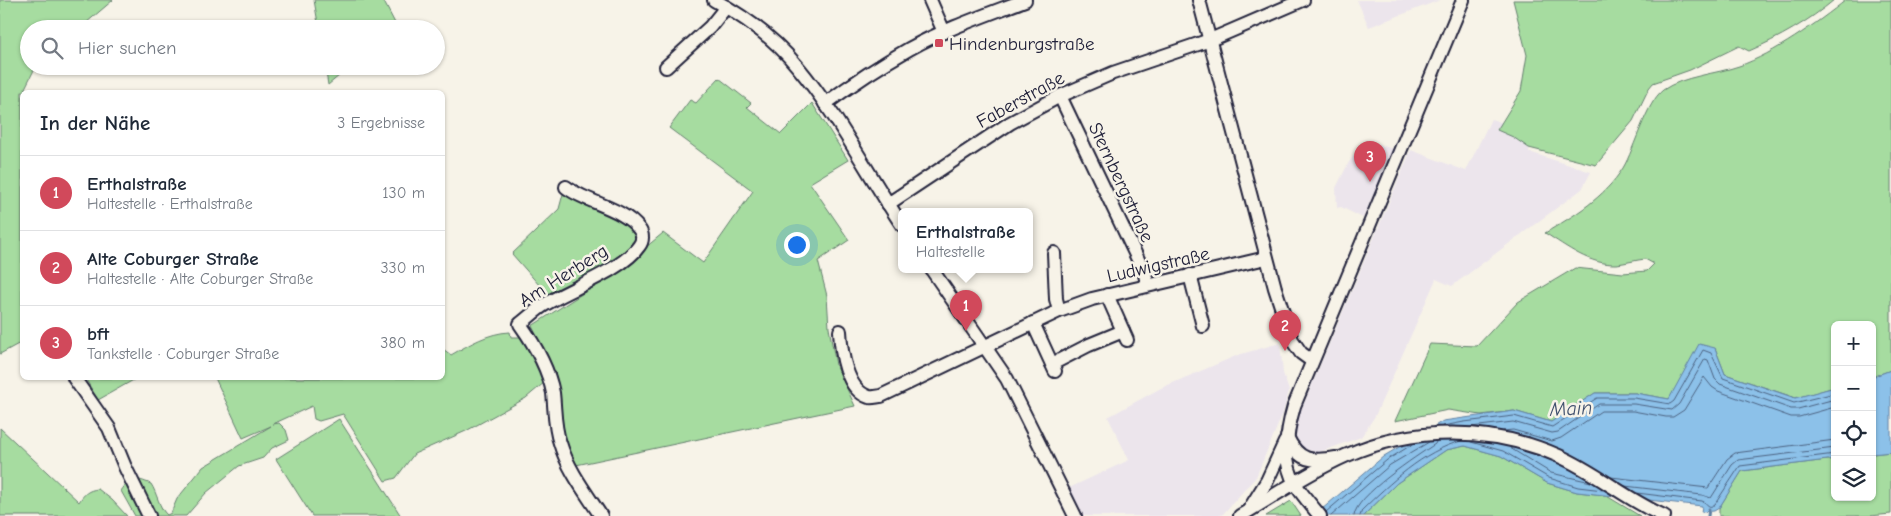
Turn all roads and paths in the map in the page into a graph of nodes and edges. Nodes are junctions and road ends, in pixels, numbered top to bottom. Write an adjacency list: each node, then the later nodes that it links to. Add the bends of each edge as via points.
1 (714, 0): 7 (street)
2 (930, 0): 8 (street)
3 (1025, 0): 8 (street)
4 (1198, 0): 9 (street)
5 (1303, 0): 9 (street, Faberstraße)
6 (1464, 0): 27 (street)
7 (726, 7): 10 (street); 12 (street, via 776,44 797,65)
8 (944, 32): 12 (street, via 870,72)
9 (1210, 40): 11 (street, Faberstraße, via 1113,73); 17 (street)
10 (666, 67)
11 (1060, 96): 14 (street, Faberstraße, via 1010,123); 20 (street, Sternbergstraße)
12 (825, 104): 14 (street)
13 (566, 187): 34 (street, Am Herberg, via 625,217 639,229 642,237 640,246 630,256 543,305 520,324 535,345 550,380 557,434 567,460)
14 (888, 204): 15 (street)
15 (898, 219)
16 (1054, 253): 22 (street, via 1056,299)
17 (1266, 258): 19 (street, Ludwigstraße); 27 (street, via 1292,340 1300,354)
18 (934, 273): 26 (street)
19 (1190, 275): 20 (street, Ludwigstraße); 24 (street)
20 (1148, 285): 21 (street, Ludwigstraße)
21 (1108, 295): 22 (street, Ludwigstraße); 23 (street, via 1125,336 1089,345 1054,368)
22 (1060, 311): 23 (street, Ludwigstraße)
23 (1033, 323): 26 (street, Ludwigstraße)
24 (1203, 326)
25 (840, 330): 26 (street, Ludwigstraße, via 847,371 856,388 870,397 881,396)
26 (984, 346): 35 (street, via 1007,379)
27 (1312, 361): 29 (street, via 1294,406)
28 (75, 380): 33 (street, via 109,428)
29 (1287, 437): 30 (street, via 1292,448 1304,458 1318,460); 31 (street, via 1287,460); 32 (street, via 1267,481)
30 (1344, 456): 31 (street); 37 (street, via 1401,438 1430,434 1476,435 1517,442 1571,462)
31 (1295, 484): 32 (street); 36 (street)
32 (1244, 513)
33 (149, 516)
34 (601, 516)
35 (1075, 516)
36 (1320, 516)
37 (1664, 516)

